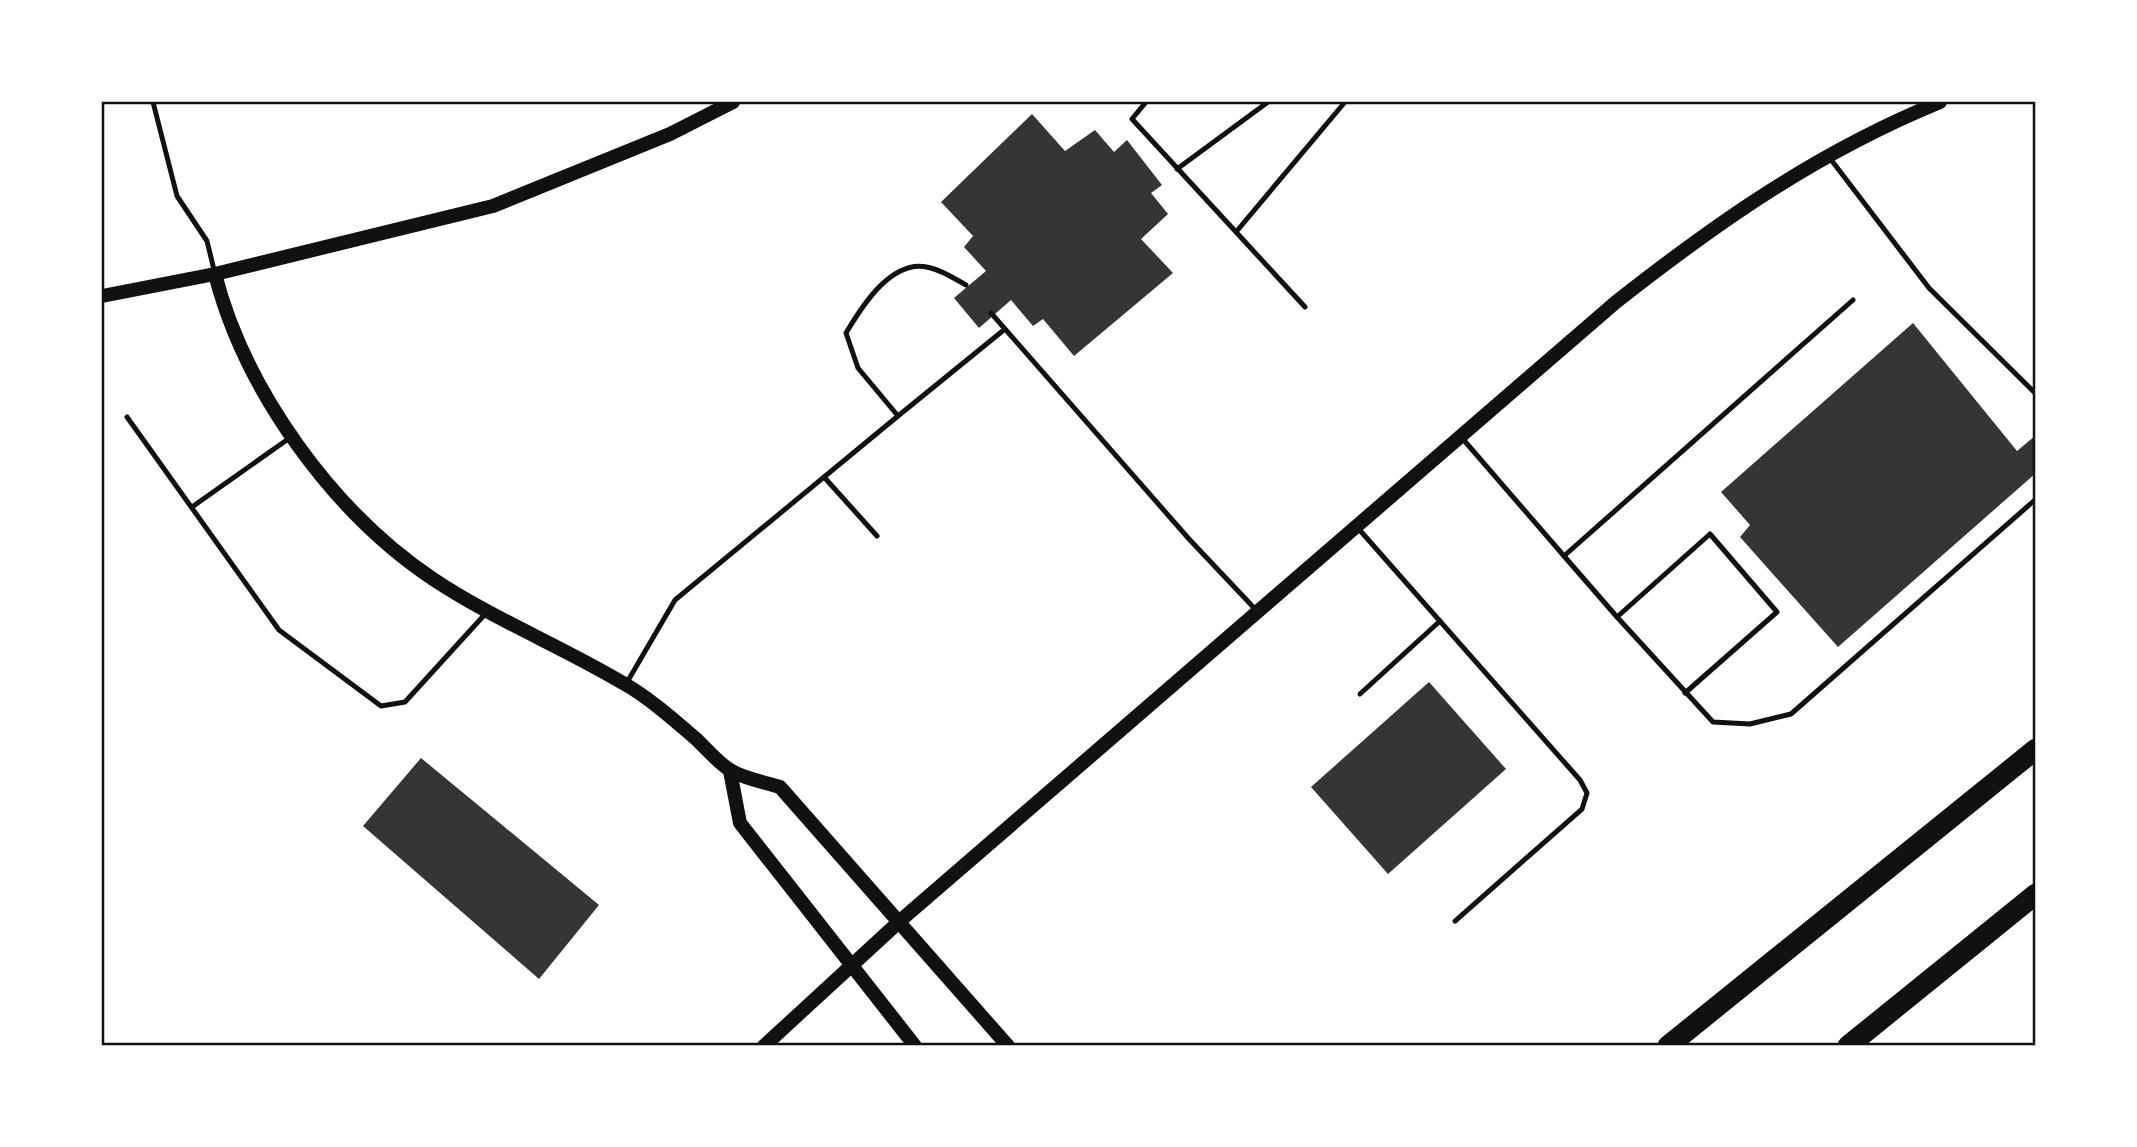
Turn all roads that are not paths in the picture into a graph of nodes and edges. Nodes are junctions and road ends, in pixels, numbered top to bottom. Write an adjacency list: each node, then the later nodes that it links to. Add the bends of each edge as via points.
1 (153, 102): 10 (lane, via 177,196 207,241)
2 (733, 102): 10 (main road, via 670,134 493,206)
3 (1146, 102): 8 (lane, via 1132,119)
4 (1268, 102): 8 (lane)
5 (1345, 102): 9 (lane)
6 (1940, 102): 7 (main road)
7 (1827, 155): 17 (lane, via 1920,278); 20 (main road, via 1705,232)
8 (1177, 169): 9 (lane)
9 (1236, 232): 14 (lane)
10 (215, 274): 12 (main road); 21 (main road, via 237,345)
11 (966, 285): 18 (lane, via 929,267 902,268 864,302 846,333 858,368)
12 (102, 296)
13 (1853, 300): 27 (lane)
14 (1305, 307)
15 (991, 313): 16 (lane)
16 (1005, 328): 18 (lane); 29 (lane)
17 (2035, 394)
18 (898, 416): 22 (lane)
19 (127, 417): 24 (lane)
20 (1460, 435): 25 (main road); 27 (lane)
21 (291, 437): 24 (lane); 28 (main road, via 378,535 431,578)
22 (824, 477): 26 (lane); 32 (lane, via 675,600)
23 (2035, 499): 33 (lane, via 1791,714 1750,724 1713,722)
24 (192, 507): 28 (lane, via 279,630 381,706 405,702)
25 (1357, 527): 29 (main road); 31 (lane)
26 (877, 536)
27 (1564, 556): 30 (lane)
28 (487, 612): 32 (main road)
29 (1259, 612): 38 (main road)
30 (1617, 617): 33 (lane); 33 (lane, via 1710,534 1777,612)
31 (1440, 621): 34 (lane); 39 (lane, via 1587,793 1582,808)
32 (626, 684): 36 (main road, via 694,736)
33 (1685, 693)
34 (1360, 694)
35 (2035, 749): 44 (highway)
36 (730, 771): 38 (main road, via 780,787); 40 (main road, via 740,823)
37 (2035, 894): 45 (highway)
38 (901, 920): 40 (main road); 43 (main road)
39 (1455, 921)
40 (850, 966): 41 (main road); 42 (main road)
41 (764, 1045)
42 (915, 1045)
43 (1008, 1045)
44 (1668, 1045)
45 (1848, 1045)

